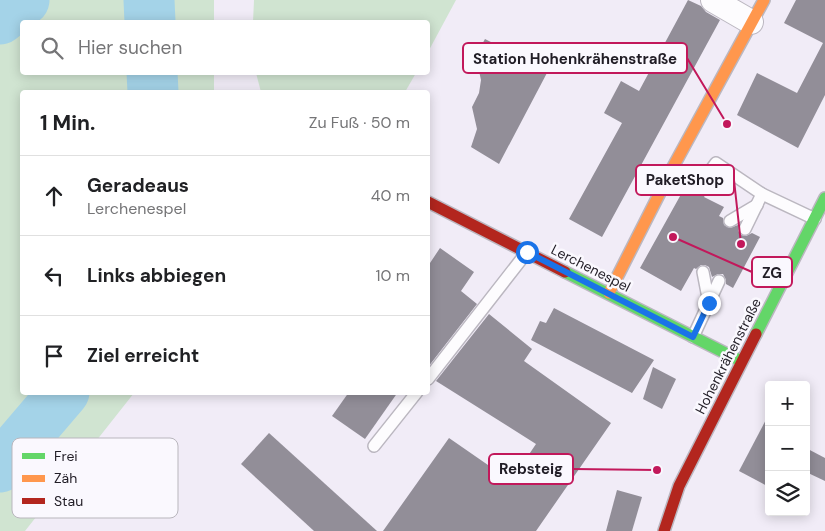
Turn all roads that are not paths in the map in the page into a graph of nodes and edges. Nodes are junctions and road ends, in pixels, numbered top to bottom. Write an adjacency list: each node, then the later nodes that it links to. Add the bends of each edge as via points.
1 (713, 0): 3 (street)
2 (764, 0): 3 (street)
3 (752, 22): 14 (street)
4 (710, 171): 6 (lane, via 716,163)
5 (825, 198): 8 (street, Hohenkrähenstraße)
6 (760, 199): 8 (lane); 9 (lane); 10 (lane)
7 (430, 203): 11 (street, Lerchenespel)
8 (815, 219): 17 (street, Hohenkrähenstraße)
9 (730, 221)
10 (745, 229)
11 (527, 252): 14 (street, Lerchenespel); 18 (lane)
12 (703, 272): 15 (lane)
13 (719, 281): 15 (lane)
14 (609, 293): 16 (street, Lerchenespel)
15 (709, 303): 16 (lane)
16 (693, 337): 17 (street, Lerchenespel)
17 (741, 361): 21 (street, Hohenkrähenstraße, via 679,486)
18 (430, 375)
19 (414, 395): 20 (lane)
20 (374, 446)
21 (664, 531)

